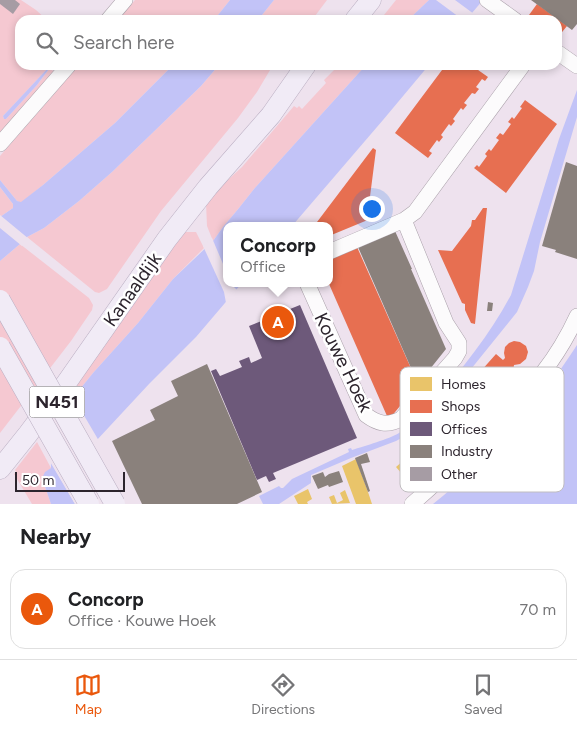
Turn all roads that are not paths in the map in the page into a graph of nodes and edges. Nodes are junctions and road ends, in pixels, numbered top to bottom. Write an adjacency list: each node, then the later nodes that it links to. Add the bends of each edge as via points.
1 (125, 0): 5 (street)
2 (355, 0): 6 (main road)
3 (371, 0): 7 (main road)
4 (487, 0): 8 (street)
5 (112, 15)
6 (344, 15)
7 (359, 15)
8 (508, 15)
9 (562, 56): 10 (street)
10 (577, 66)
11 (65, 70): 16 (street)
12 (302, 70): 15 (main road, Kanaaldijk)
13 (316, 70): 15 (main road, Kanaaldijk)
14 (519, 70): 17 (street, via 415,212)
15 (271, 114): 26 (main road, Kanaaldijk, via 167,239 67,382)
16 (0, 144)
17 (404, 220): 18 (street); 23 (street, Kouwe Hoek, via 446,324 459,343 459,351)
18 (333, 250)
19 (308, 287): 25 (street, Kouwe Hoek, via 366,415 386,424)
20 (0, 300): 29 (main road, N451, bridge)
21 (577, 316): 24 (street)
22 (0, 347): 28 (main road, N451, bridge)
23 (447, 367)
24 (548, 367)
25 (400, 420)
26 (4, 465)
27 (425, 492): 30 (street)
28 (89, 504)
29 (115, 504)
30 (412, 504)

